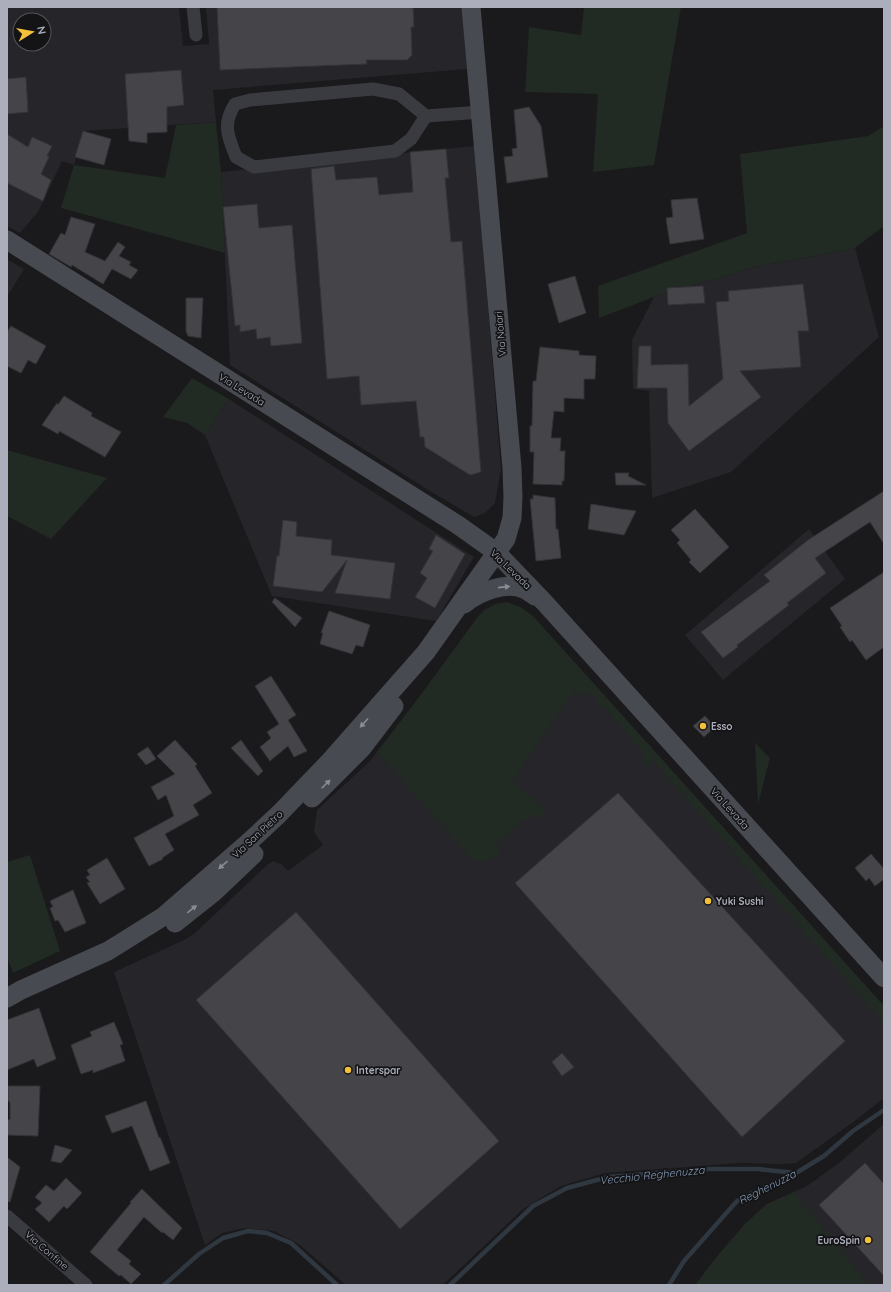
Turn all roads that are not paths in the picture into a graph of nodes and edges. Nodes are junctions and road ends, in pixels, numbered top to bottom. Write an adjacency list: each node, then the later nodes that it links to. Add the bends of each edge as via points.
1 (194, 7): 3 (street)
2 (472, 7): 4 (street, Via Noiari)
3 (196, 35)
4 (481, 112): 5 (street); 7 (street, Via Noiari, via 514,497 506,539)
5 (426, 116): 5 (street, via 399,94 373,89 250,100 235,104 229,114 227,133 236,157 254,166 395,152 411,139)
6 (7, 240): 7 (street, Via Levada, via 458,525)
7 (496, 552): 8 (street, Via Levada); 9 (street)
8 (544, 602): 9 (street, one-way to 8, via 483,592 511,587 524,589); 10 (street, Via Levada)
9 (457, 610): 11 (street, via 426,652 403,694 362,748 214,892 173,924)
10 (884, 978)
11 (7, 996)
12 (7, 1216): 13 (street, Via Confine)
13 (86, 1285)

